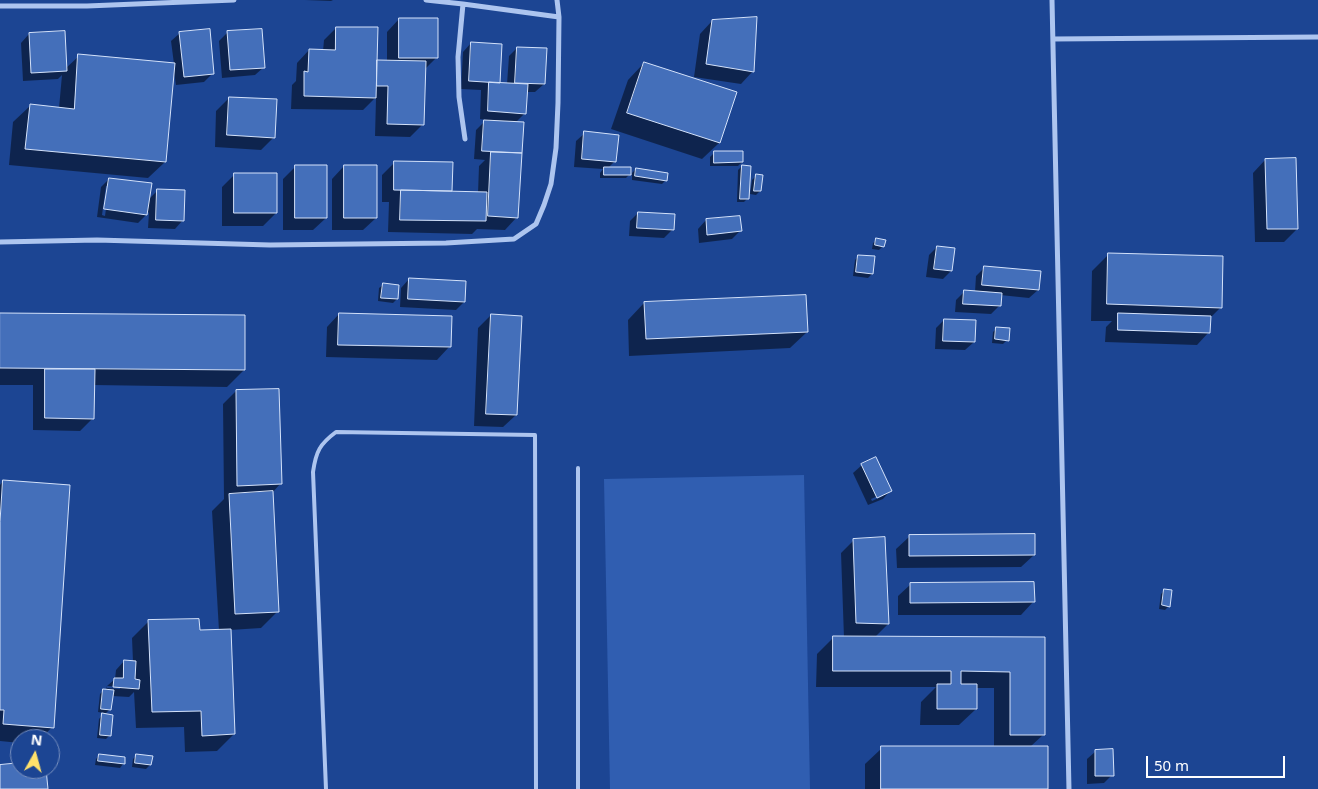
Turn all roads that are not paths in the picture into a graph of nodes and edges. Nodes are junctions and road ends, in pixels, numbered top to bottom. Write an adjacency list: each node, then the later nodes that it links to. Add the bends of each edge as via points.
1 (234, 0): 5 (street)
2 (426, 0): 6 (street)
3 (557, 0): 8 (street)
4 (1052, 0): 10 (street)
5 (87, 3): 7 (street)
6 (463, 4): 8 (street); 11 (street, via 458,57)
7 (0, 6)
8 (559, 17): 12 (street, via 556,148 551,184 536,224 514,239 270,245 97,240)
9 (1318, 37): 10 (street)
10 (1053, 39): 17 (street)
11 (464, 139)
12 (0, 242)
13 (578, 468): 16 (lane)
14 (326, 789): 15 (lane, via 313,472 315,456 324,441 336,432 535,435)
15 (536, 789)
16 (578, 789)
17 (1070, 789)

